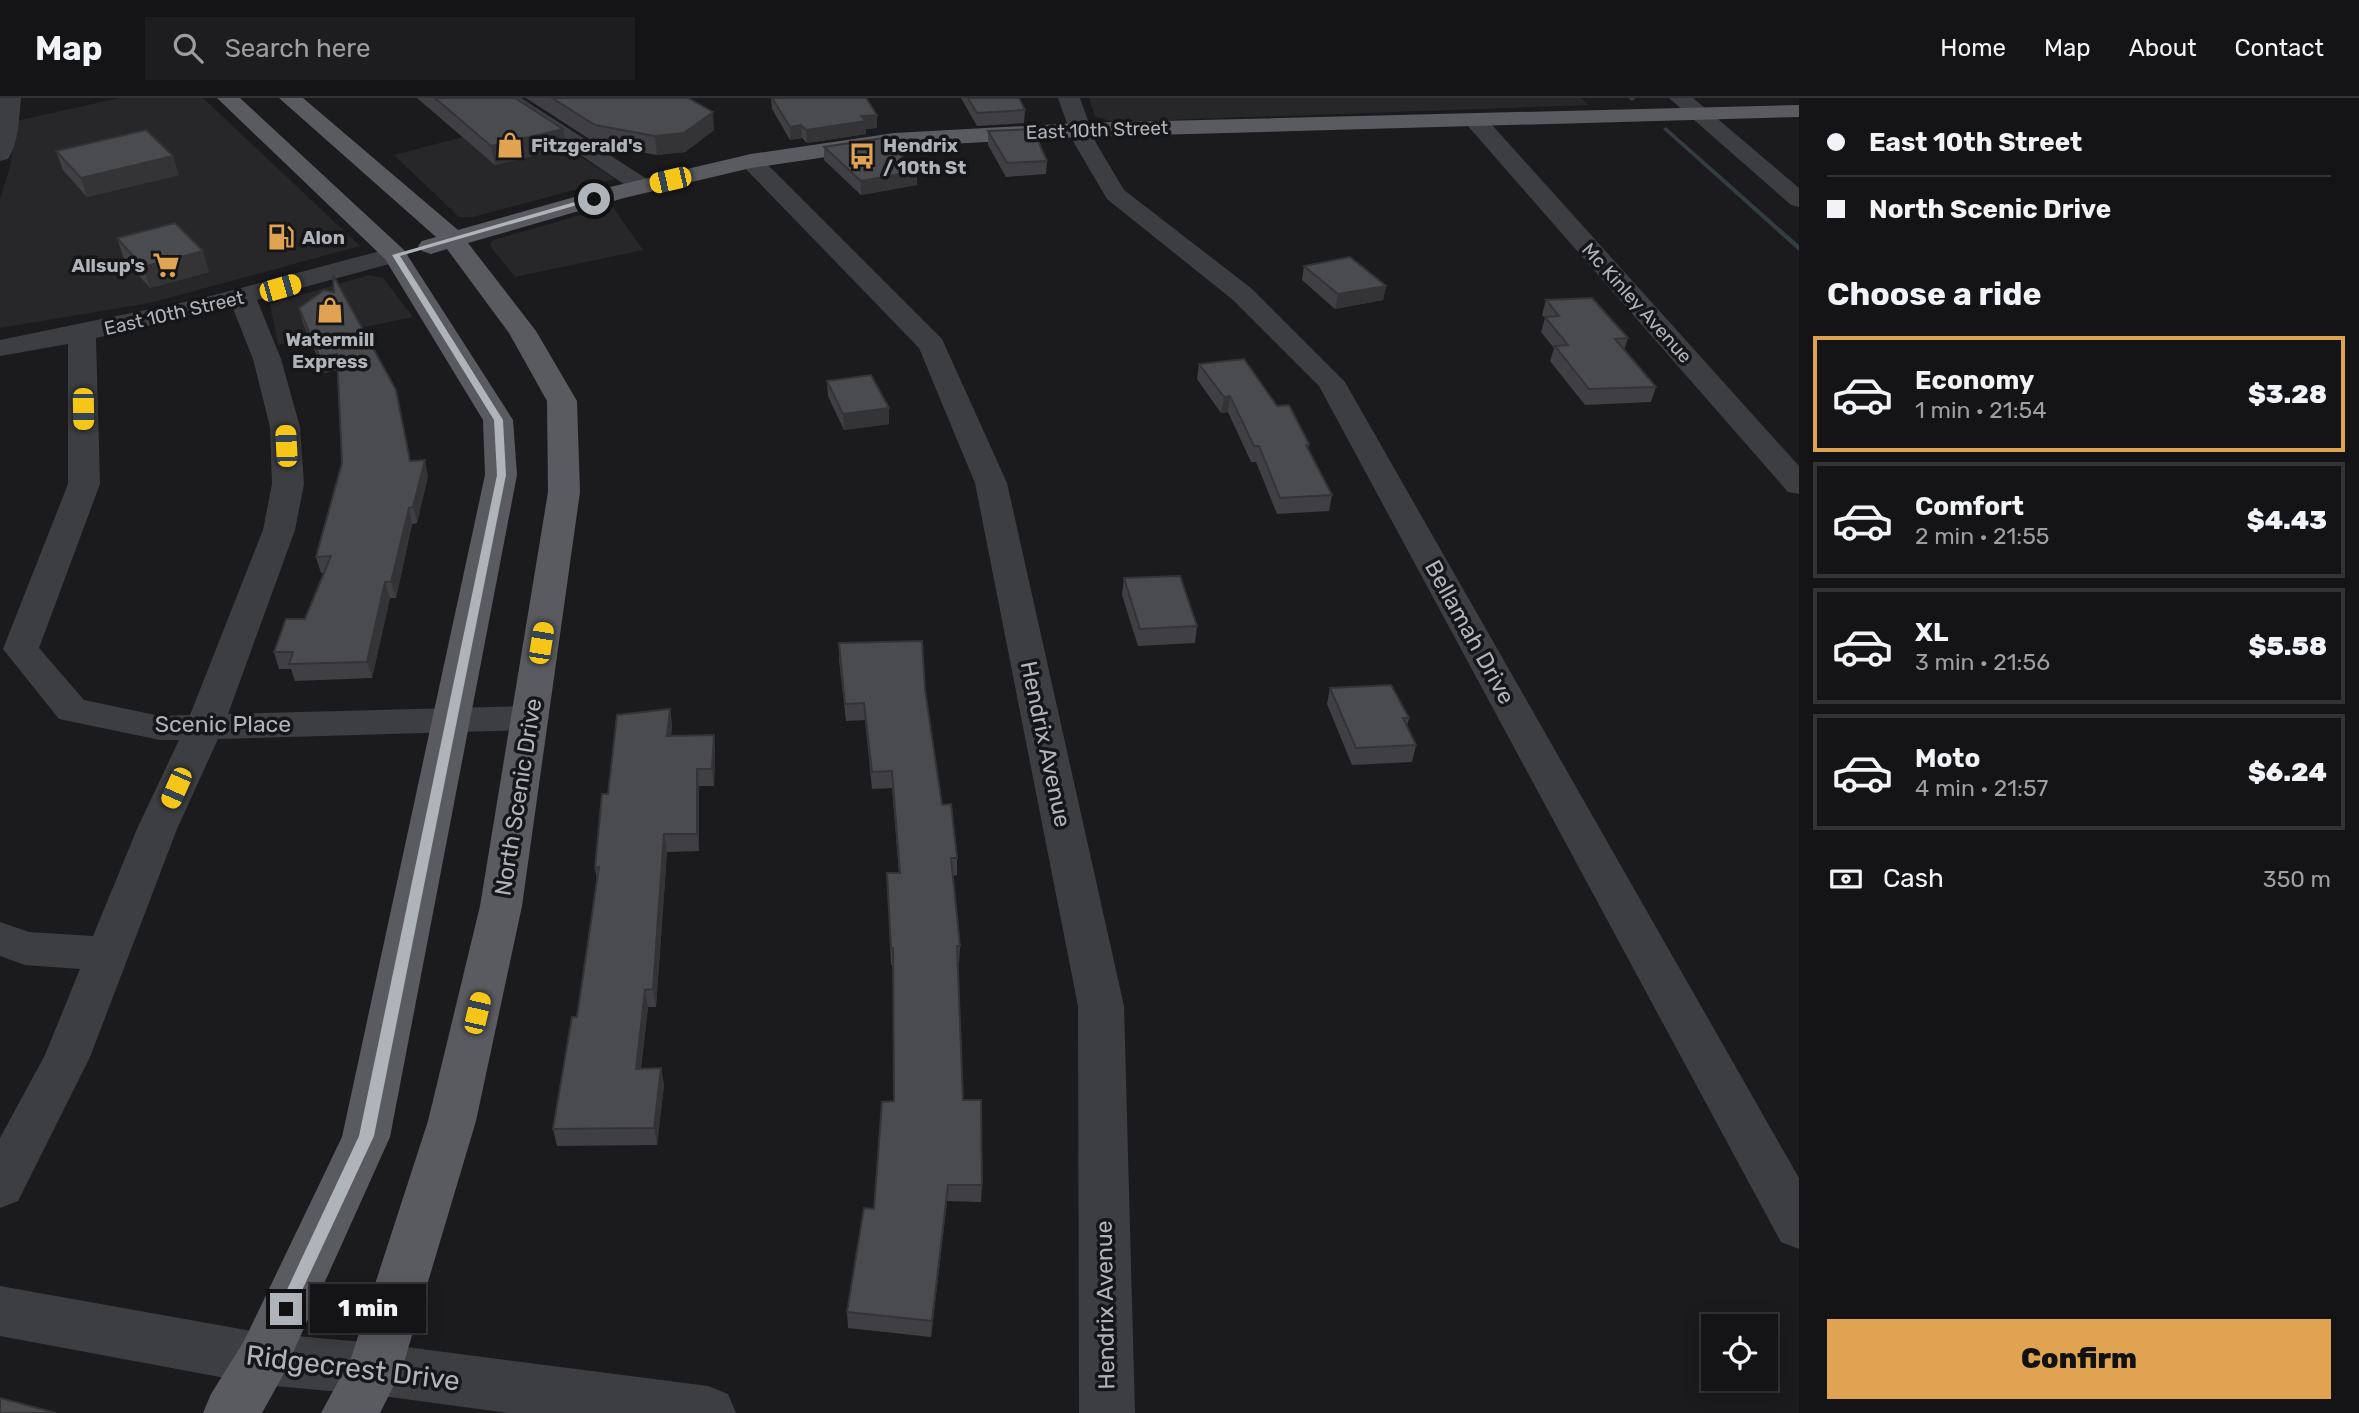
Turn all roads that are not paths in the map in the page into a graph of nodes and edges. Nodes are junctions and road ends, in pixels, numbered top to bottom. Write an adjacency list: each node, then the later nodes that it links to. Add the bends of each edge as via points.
1 (10, 98): 10 (street)
2 (228, 98): 15 (main road)
3 (290, 98): 14 (main road, North Scenic Drive)
4 (507, 98): 12 (street)
5 (1680, 98): 8 (street)
6 (1799, 111): 8 (main road, East 10th Street)
7 (1075, 114): 9 (main road, East 10th Street); 11 (main road, East 10th Street); 26 (street, Bellamah Drive, via 1085,143 1115,194 1242,294 1331,382)
8 (1698, 114): 9 (main road, East 10th Street); 13 (street)
9 (1475, 120): 19 (street, Mc Kinley Avenue)
10 (0, 154)
11 (751, 161): 12 (main road, East 10th Street); 32 (street, Hendrix Avenue, via 932,345 991,483 1101,1006)
12 (642, 186): 14 (main road, East 10th Street)
13 (1799, 200)
14 (453, 240): 15 (main road, East 10th Street); 20 (main road, North Scenic Drive, via 522,331 562,401 564,492)
15 (395, 255): 16 (street, East 10th Street); 21 (main road, via 498,420 501,475)
16 (242, 297): 17 (street, East 10th Street); 22 (street, via 267,359 285,427 288,484 279,530)
17 (82, 334): 18 (street, East 10th Street); 22 (street, Scenic Place, via 84,484 21,649 72,710 160,728)
18 (0, 348)
19 (1799, 485)
20 (530, 718): 21 (street, Scenic Place); 29 (main road, North Scenic Drive, via 501,906 452,1121)
21 (452, 720): 22 (street, Scenic Place); 28 (main road, via 366,1136)
22 (204, 727): 24 (street, via 157,830)
23 (0, 939): 24 (street, via 25,948)
24 (109, 954): 25 (street, via 67,1056)
25 (0, 1185)
26 (1799, 1226)
27 (0, 1311): 28 (street, Ridgecrest Drive)
28 (263, 1359): 29 (street, Ridgecrest Drive); 30 (main road)
29 (362, 1391): 31 (street, Ridgecrest Drive)
30 (231, 1413)
31 (708, 1413)
32 (1107, 1413)

